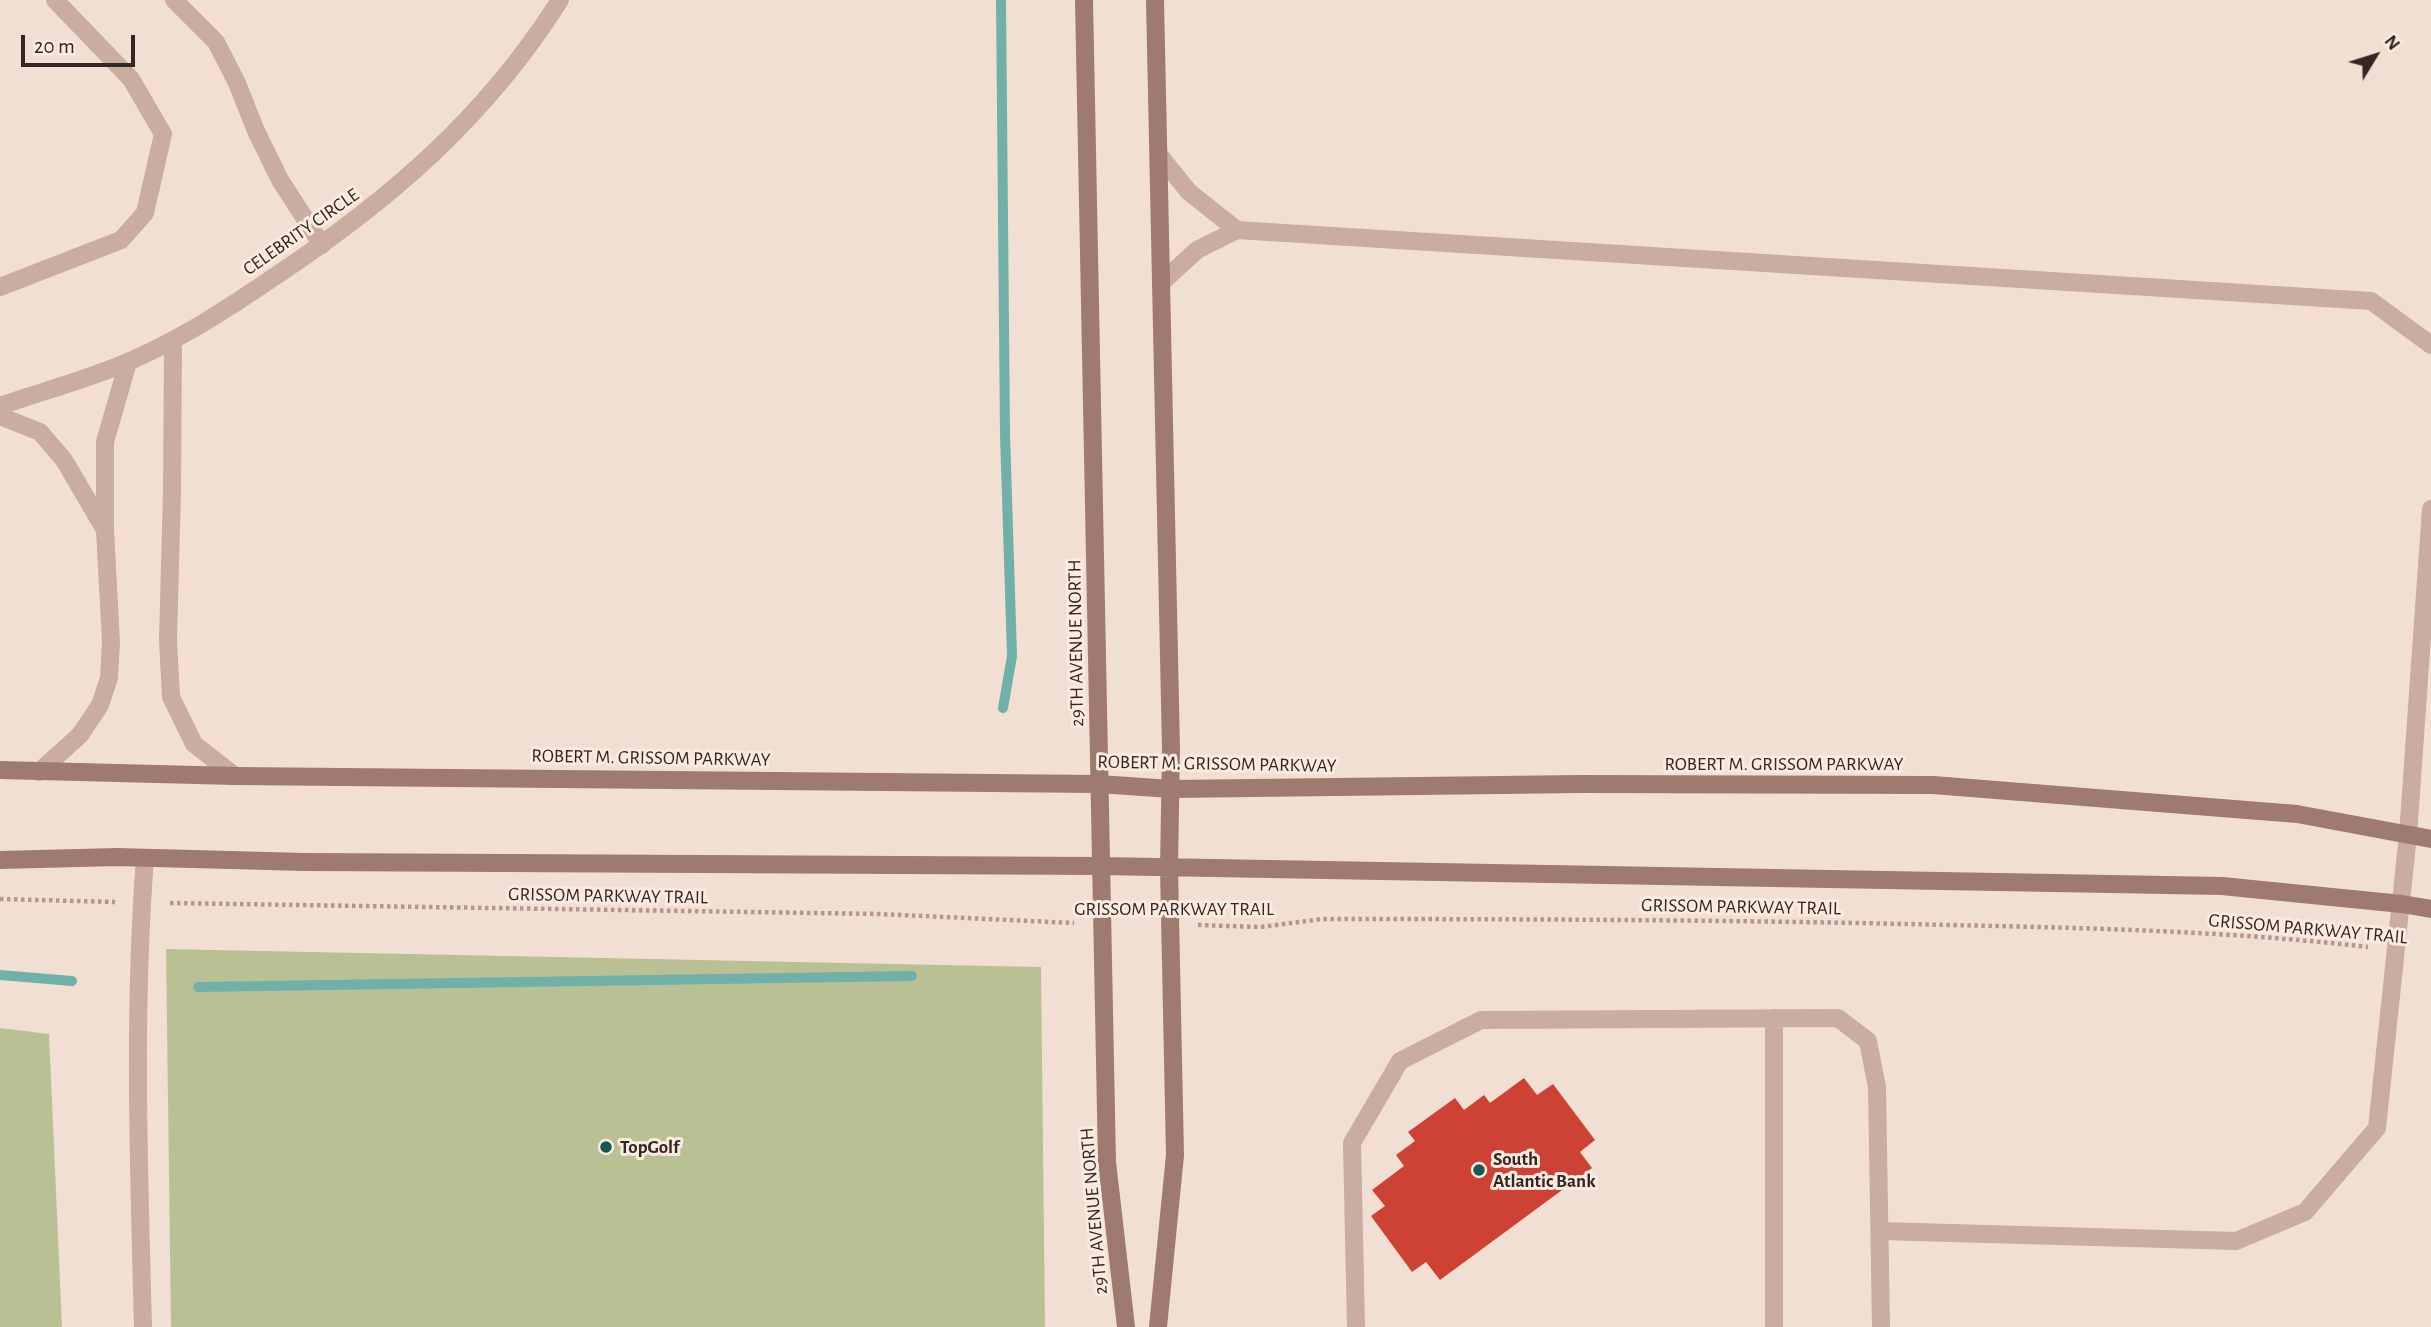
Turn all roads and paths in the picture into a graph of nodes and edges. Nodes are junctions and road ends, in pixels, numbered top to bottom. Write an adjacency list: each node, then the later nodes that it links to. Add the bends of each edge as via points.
1 (55, 0): 10 (street, via 131,79 163,134 145,213 121,240)
2 (174, 0): 8 (street, via 216,42 280,180)
3 (559, 0): 8 (street, CELEBRITY CIRCLE, via 489,97 428,159)
4 (1084, 0): 21 (main road, 29TH AVENUE NORTH)
5 (1155, 0): 6 (main road)
6 (1159, 155): 7 (street, via 1189,192); 9 (main road)
7 (1237, 230): 9 (street, via 1197,250); 12 (street, via 2371,301)
8 (322, 245): 11 (street, CELEBRITY CIRCLE)
9 (1161, 284): 22 (main road)
10 (0, 287)
11 (173, 341): 13 (street, CELEBRITY CIRCLE); 20 (street, via 171,697 194,744)
12 (2431, 345)
13 (128, 362): 14 (street, CELEBRITY CIRCLE); 17 (street, via 105,442)
14 (0, 406)
15 (0, 416): 17 (street, via 40,432 64,460)
16 (2431, 509): 23 (street)
17 (104, 530): 19 (street, via 109,678 100,705 80,735)
18 (0, 770): 19 (main road, ROBERT M. GRISSOM PARKWAY)
19 (38, 772): 20 (main road, ROBERT M. GRISSOM PARKWAY)
20 (235, 775): 21 (main road, ROBERT M. GRISSOM PARKWAY)
21 (1099, 784): 22 (main road, ROBERT M. GRISSOM PARKWAY); 27 (main road, 29TH AVENUE NORTH)
22 (1171, 789): 23 (main road, ROBERT M. GRISSOM PARKWAY, via 1933,785 2297,814); 28 (main road)
23 (2408, 835): 24 (main road, ROBERT M. GRISSOM PARKWAY); 31 (street)
24 (2431, 839)
25 (145, 858): 26 (main road); 27 (main road); 30 (street)
26 (0, 860)
27 (1101, 866): 28 (main road); 33 (main road, 29TH AVENUE NORTH)
28 (1169, 868): 31 (main road, via 2222,886); 34 (main road)
29 (0, 899): 30 (path, GRISSOM PARKWAY TRAIL)
30 (142, 902): 33 (path, GRISSOM PARKWAY TRAIL, via 879,914); 38 (street, via 136,1095)
31 (2402, 904): 32 (main road); 35 (street)
32 (2431, 909)
33 (1103, 923): 39 (main road, 29TH AVENUE NORTH, via 1107,1162)
34 (1171, 925): 35 (path, GRISSOM PARKWAY TRAIL, via 1261,927 1322,919 1742,920 2129,929 2289,938); 40 (main road, via 1175,1155)
35 (2396, 950): 37 (street, via 2376,1128 2305,1212 2236,1241)
36 (1774, 1018): 37 (street, via 1838,1018 1868,1041 1878,1087); 41 (street, via 1481,1020 1400,1061 1352,1143); 42 (street)
37 (1880, 1231): 43 (street)
38 (143, 1327)
39 (1126, 1327)
40 (1158, 1327)
41 (1356, 1327)
42 (1774, 1327)
43 (1881, 1327)

